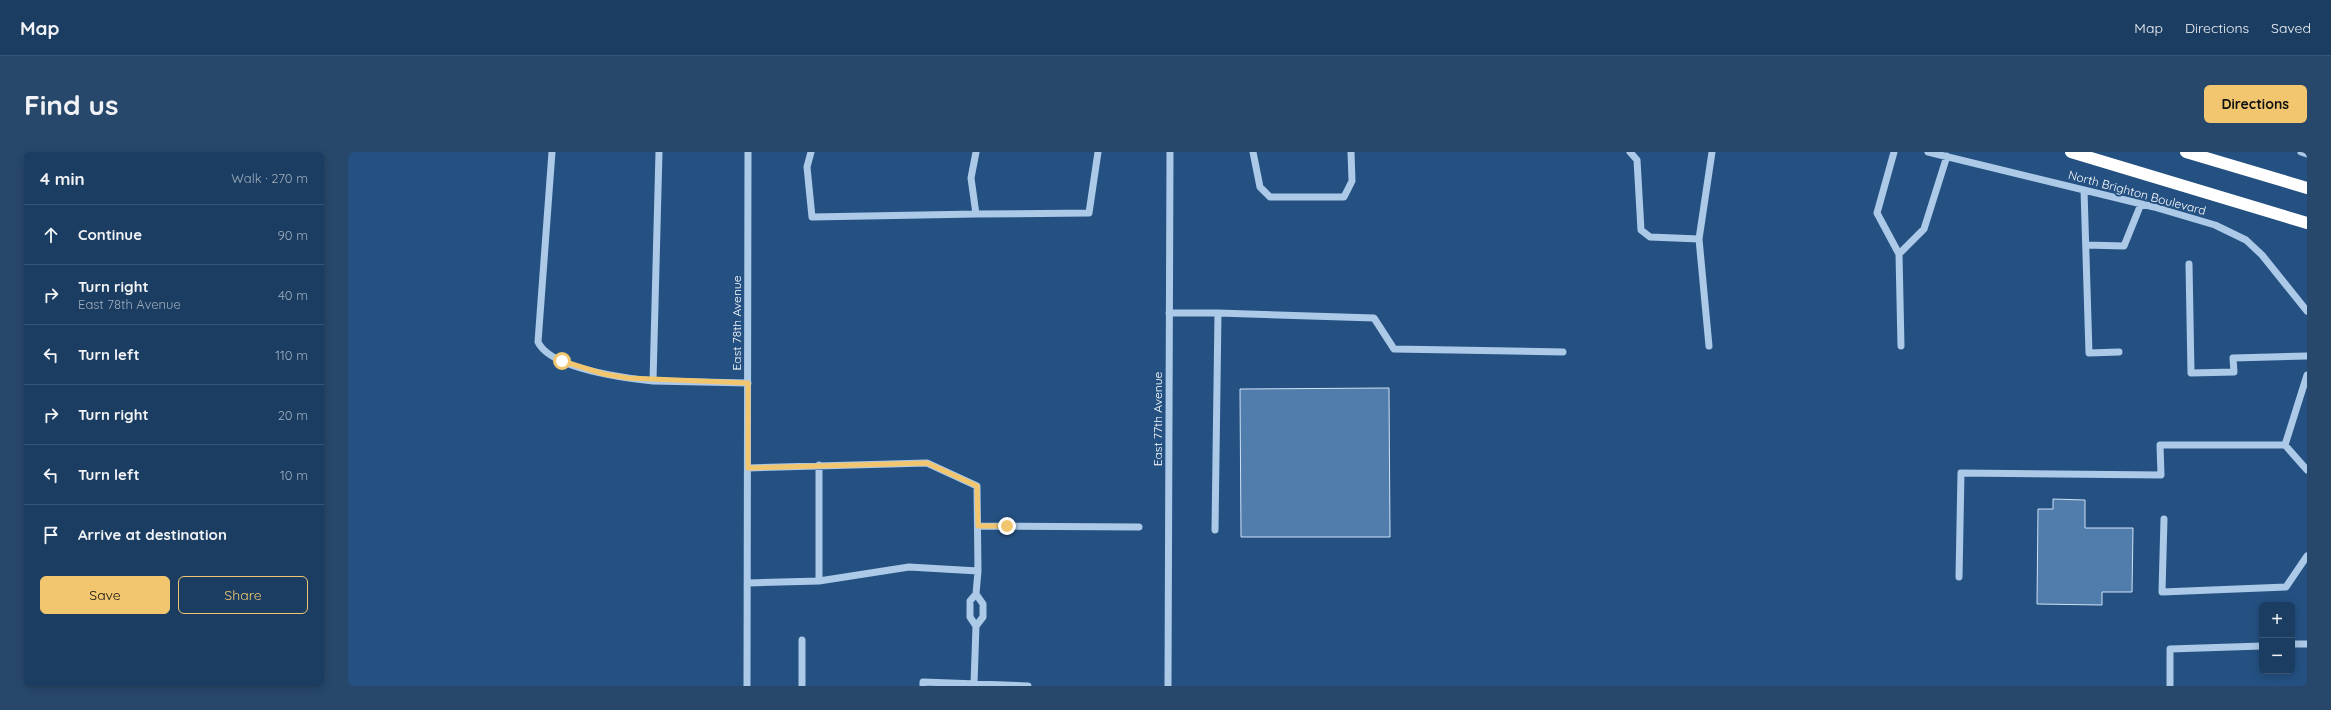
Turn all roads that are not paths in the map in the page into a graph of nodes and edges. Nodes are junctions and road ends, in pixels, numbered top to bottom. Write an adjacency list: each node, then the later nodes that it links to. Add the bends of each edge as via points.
1 (552, 152): 37 (street, via 538,342 542,349 554,358 604,374)
2 (659, 152): 37 (street)
3 (748, 152): 38 (street, East 78th Avenue)
4 (811, 152): 22 (street, via 807,167 812,217)
5 (976, 152): 22 (street, via 971,178)
6 (1098, 152): 22 (street, via 1089,213)
7 (1170, 152): 29 (street, East 77th Avenue)
8 (1253, 152): 9 (street, via 1260,187 1270,197 1344,197 1352,181)
9 (1351, 152)
10 (1630, 152): 24 (street, via 1637,160 1641,230 1650,237)
11 (1712, 152): 24 (street)
12 (1894, 152): 26 (street, via 1877,213)
13 (1928, 152): 18 (street, North Brighton Boulevard)
14 (2071, 152): 23 (highway)
15 (2186, 152): 19 (highway)
16 (2300, 152): 17 (street)
17 (2307, 154)
18 (1948, 156): 20 (street, North Brighton Boulevard); 26 (street, via 1924,229)
19 (2307, 188)
20 (2084, 190): 21 (street, North Brighton Boulevard); 25 (street)
21 (2141, 204): 25 (street, via 2124,246); 28 (street, North Brighton Boulevard, via 2215,225 2246,240 2262,255)
22 (976, 214)
23 (2307, 223)
24 (1699, 239): 31 (street)
25 (2086, 245): 34 (street, via 2089,353)
26 (1899, 254): 32 (street)
27 (2189, 264): 35 (street, via 2191,373 2234,372 2233,358)
28 (2307, 311)
29 (1169, 313): 30 (street); 63 (street, East 77th Avenue)
30 (1218, 313): 33 (street, via 1374,318 1394,349); 46 (street)
31 (1709, 346)
32 (1901, 346)
33 (1563, 352)
34 (2119, 352)
35 (2307, 356)
36 (2307, 375): 39 (street)
37 (653, 381): 38 (street)
38 (748, 383): 41 (street, East 78th Avenue)
39 (2285, 444): 42 (street); 49 (street, via 2160,445 2160,475 1961,473)
40 (819, 465): 41 (street); 44 (street, via 927,463 977,486); 50 (street)
41 (748, 468): 51 (street, East 78th Avenue)
42 (2307, 470)
43 (2164, 519): 47 (street, via 2162,592 2286,587)
44 (978, 526): 45 (street); 48 (street)
45 (1139, 527)
46 (1215, 530)
47 (2307, 556)
48 (978, 571): 50 (street, via 909,567); 52 (street)
49 (1960, 577)
50 (819, 581): 51 (street)
51 (748, 583): 59 (street, East 78th Avenue)
52 (976, 594): 53 (street, via 970,601 970,617); 53 (street, via 983,604 983,617)
53 (976, 626): 58 (street)
54 (802, 640): 60 (street)
55 (2295, 644): 56 (street)
56 (2307, 644)
57 (2259, 646): 64 (street, via 2170,649)
58 (974, 684): 61 (street, via 923,682); 62 (street)
59 (747, 686)
60 (802, 686)
61 (923, 686)
62 (1028, 686)
63 (1168, 686)
64 (2170, 686)

